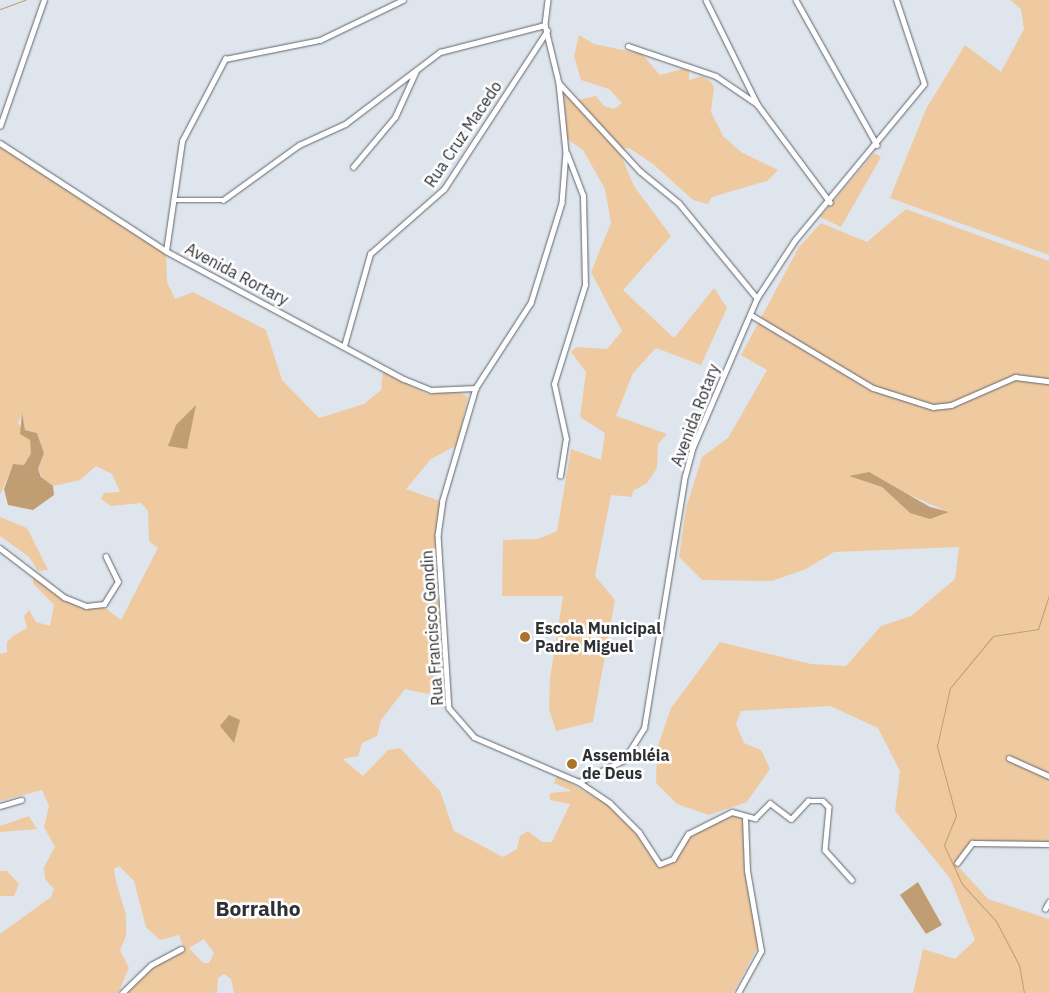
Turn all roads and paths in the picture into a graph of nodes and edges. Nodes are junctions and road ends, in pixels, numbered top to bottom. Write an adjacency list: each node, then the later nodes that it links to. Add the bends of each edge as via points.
1 (44, 0): 13 (street)
2 (403, 0): 18 (street, via 320,40 225,59 184,136)
3 (548, 0): 7 (street, Rua Francisco Gondin)
4 (706, 0): 12 (street)
5 (796, 0): 15 (street)
6 (896, 0): 15 (street, Avenida Rotary, via 924,84)
7 (545, 25): 8 (street, Rua Francisco Gondin); 10 (street, via 449,48)
8 (546, 31): 11 (street, Rua Francisco Gondin); 23 (street, Rua Cruz Macedo, via 444,189 370,254)
9 (628, 46): 12 (street, via 716,76)
10 (416, 71): 17 (street, via 395,117); 18 (street, via 345,124 299,145 223,200)
11 (559, 84): 16 (street, Rua Francisco Gondin); 21 (street, via 640,171 679,203)
12 (758, 105): 19 (street)
13 (0, 126)
14 (0, 144): 20 (street, Avenida Rortary)
15 (877, 145): 19 (street, Avenida Rotary)
16 (566, 152): 25 (street, Rua Francisco Gondin, via 562,202 534,294); 26 (street, via 583,196 585,285 554,384 566,439)
17 (353, 167)
18 (174, 200): 20 (street)
19 (830, 202): 21 (street, Avenida Rotary, via 784,256)
20 (166, 251): 23 (street, Avenida Rortary)
21 (757, 298): 22 (street, Avenida Rotary)
22 (751, 315): 24 (street, via 873,388 933,407 951,405 1015,378); 31 (street, Avenida Rotary, via 687,466 673,533 644,728 624,760)
23 (344, 346): 25 (street, Avenida Rortary, via 424,388)
24 (1049, 381)
25 (476, 388): 31 (street, Rua Francisco Gondin, via 438,522 449,708 474,736)
26 (560, 476)
27 (0, 548): 28 (street, via 64,598 86,606 104,604 118,582)
28 (106, 557)
29 (1009, 758): 30 (street)
30 (1049, 776)
31 (578, 782): 34 (street, Rua Francisco Gondin, via 610,802 639,832 660,864 672,859 695,830 732,812 740,812)
32 (21, 800): 33 (street)
33 (0, 806)
34 (745, 819): 37 (street, via 759,816 770,803 791,819 808,801 827,803 825,850); 42 (street, via 747,871 761,951)
35 (1049, 844): 36 (street, via 972,843)
36 (957, 864)
37 (852, 880)
38 (1049, 902): 39 (street)
39 (1045, 909)
40 (181, 949): 41 (street, via 151,965)
41 (122, 993)
42 (738, 993)

